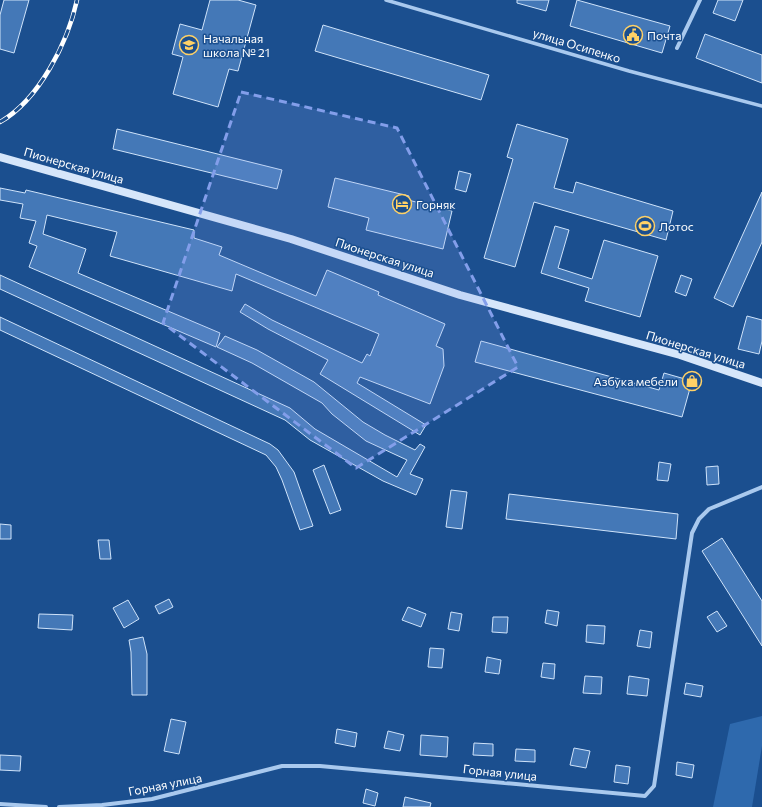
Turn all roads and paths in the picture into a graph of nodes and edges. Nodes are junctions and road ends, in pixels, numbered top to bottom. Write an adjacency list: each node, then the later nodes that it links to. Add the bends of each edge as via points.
1 (386, 0): 4 (street, улица Осипенко, via 629,71)
2 (700, 0): 3 (street)
3 (677, 48)
4 (762, 106)
5 (0, 157): 6 (main road, Пионерская улица, via 291,238 460,294 680,355)
6 (762, 383)
7 (762, 487): 10 (street, Горная улица, via 709,509 699,519 692,533 654,786 645,796 360,768 282,766 152,799)
8 (0, 804): 9 (street)
9 (46, 807)
10 (59, 807)

